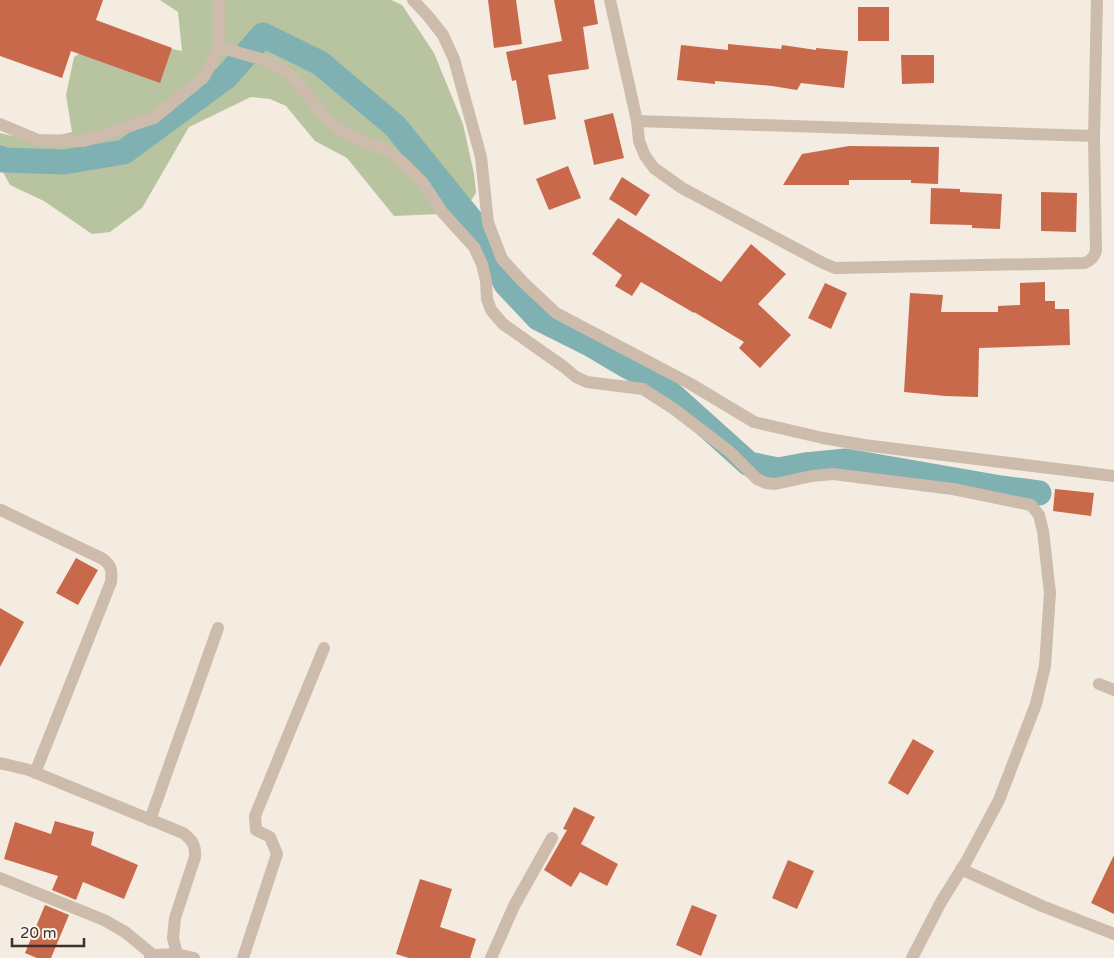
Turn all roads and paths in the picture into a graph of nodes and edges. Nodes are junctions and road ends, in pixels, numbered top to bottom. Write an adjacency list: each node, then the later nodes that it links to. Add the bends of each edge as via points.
1 (219, 0): 5 (street)
2 (413, 0): 9 (street, via 443,35 454,59 481,157 488,223 502,259 556,313 689,383 754,422 864,445)
3 (610, 0): 6 (street)
4 (1097, 0): 8 (street)
5 (219, 47): 7 (street, via 204,78 154,118 84,141 38,140); 19 (street, via 271,62 290,76 342,131 387,150 402,162 474,247 482,264 491,310 503,324 576,377 587,382 643,389 674,409 730,452 757,479 766,483 833,474 953,489 1031,505 1036,510 1043,531 1050,593 1045,666 1036,704 999,800)
6 (637, 121): 8 (street); 8 (street, via 638,142 654,168 675,183 835,268 1085,263 1096,255)
7 (0, 124)
8 (1094, 136)
9 (1114, 476)
10 (0, 510): 16 (street, via 103,559 112,574)
11 (218, 628): 17 (street)
12 (324, 648): 25 (street, via 254,816 256,830 270,837 277,854)
13 (1099, 684): 14 (street)
14 (1114, 690)
15 (0, 763): 16 (street)
16 (35, 773): 17 (street)
17 (150, 820): 22 (street, via 183,833 192,839 196,848 175,918 174,938)
18 (552, 838): 26 (street, via 514,906)
19 (961, 870): 21 (street); 27 (street)
20 (0, 878): 23 (street, via 104,920 125,932)
21 (1114, 934)
22 (178, 954): 23 (street); 24 (street)
23 (151, 956)
24 (194, 958)
25 (243, 958)
26 (491, 958)
27 (912, 958)

